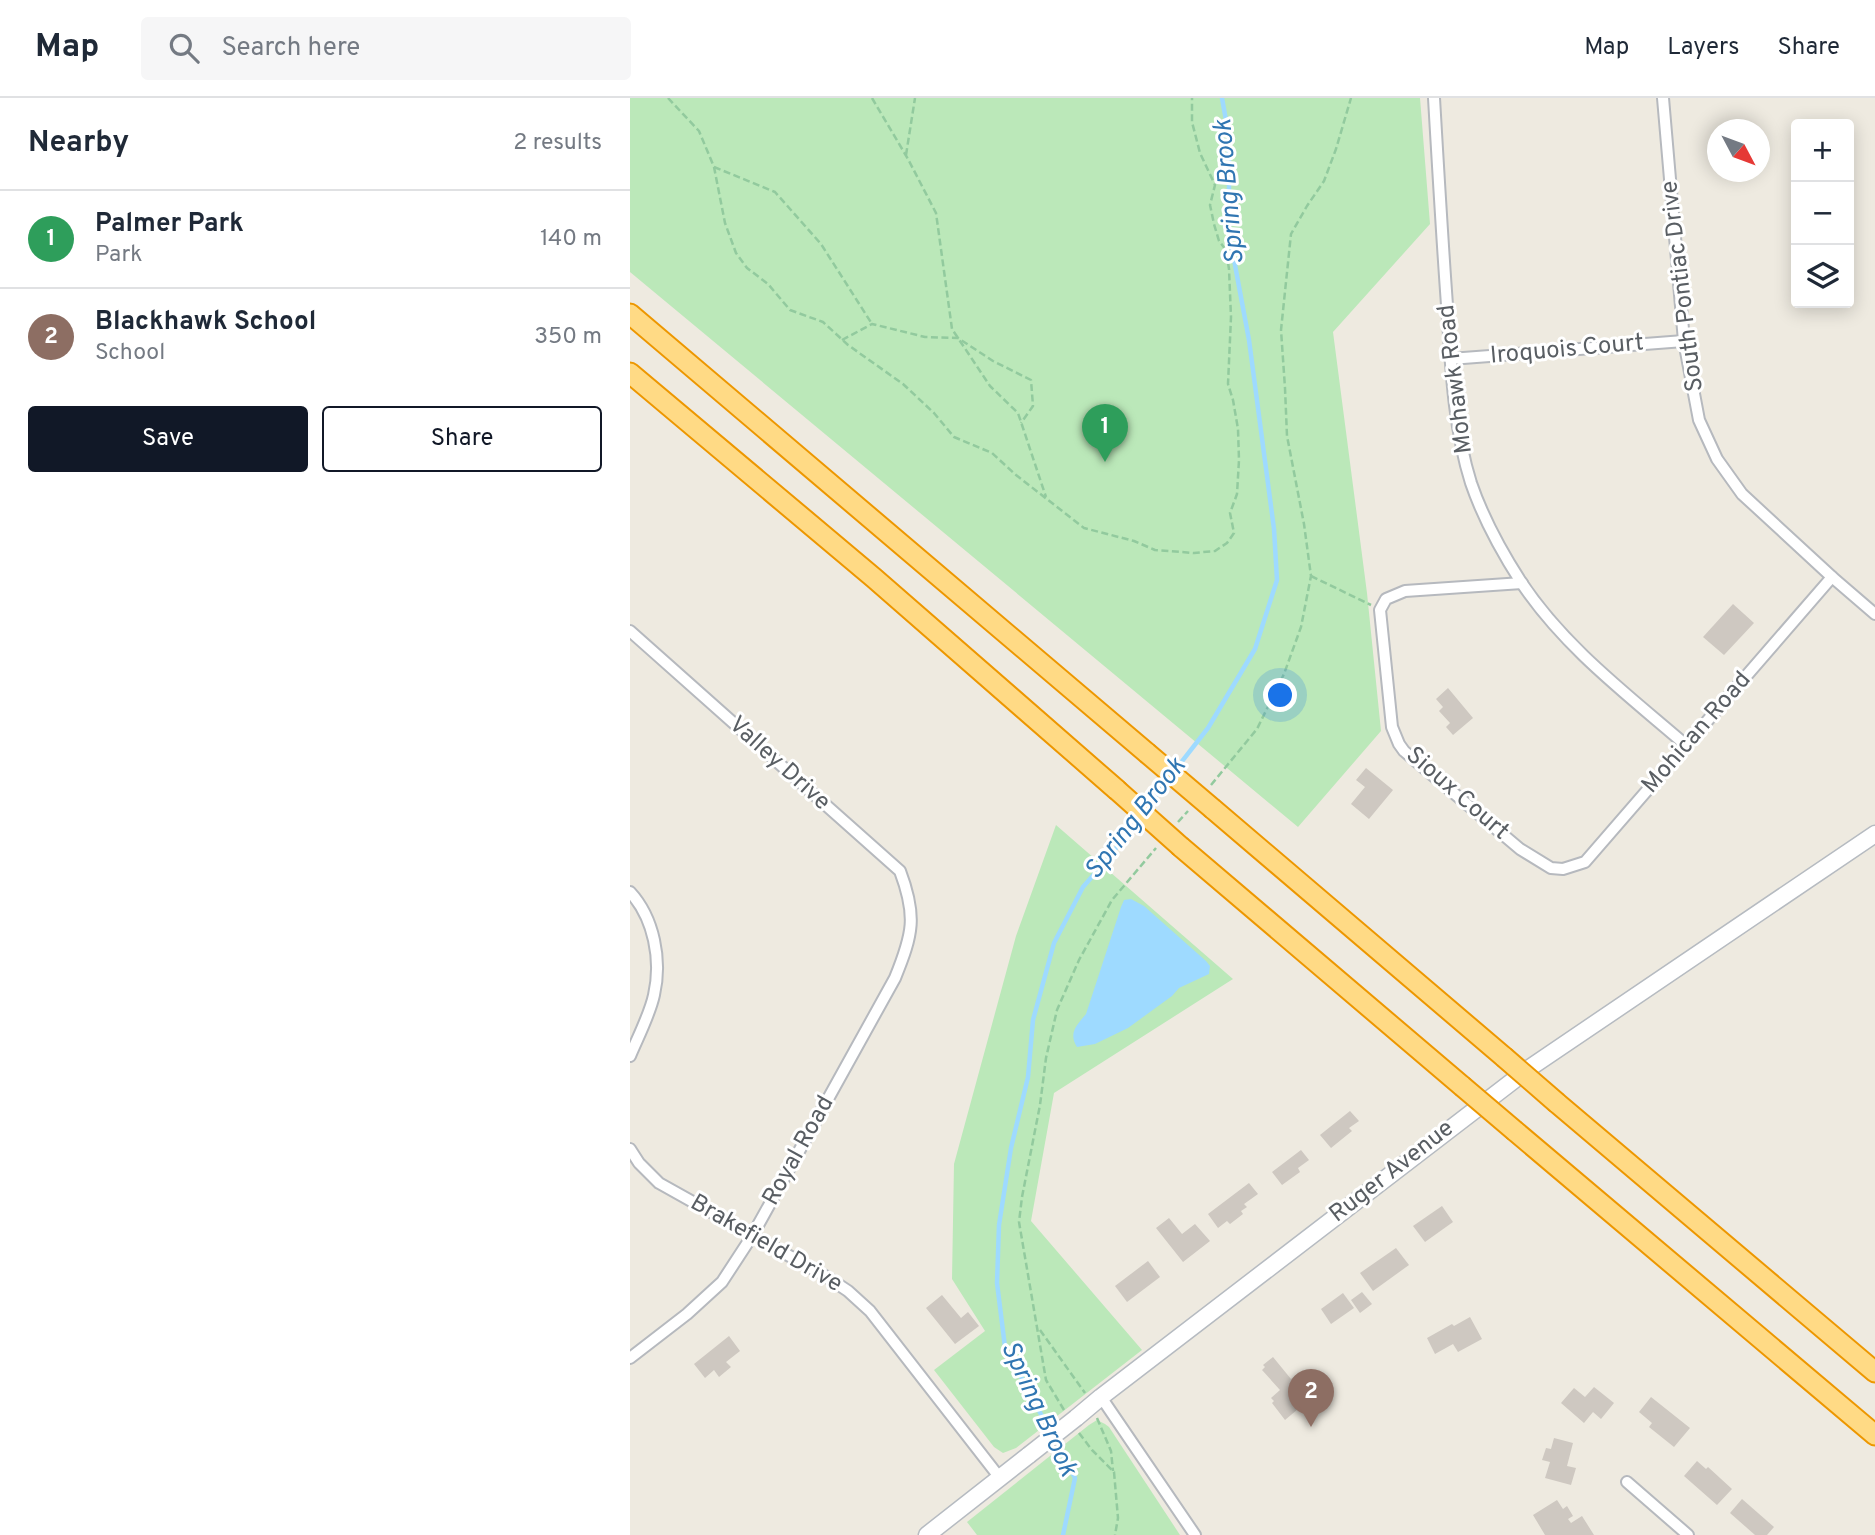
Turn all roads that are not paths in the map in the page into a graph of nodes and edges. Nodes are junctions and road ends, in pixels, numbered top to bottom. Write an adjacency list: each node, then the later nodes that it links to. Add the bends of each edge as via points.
1 (1434, 98): 5 (street, Mohawk Road)
2 (1663, 98): 4 (street, South Pontiac Drive)
3 (630, 314): 20 (highway, bridge)
4 (1684, 341): 5 (street, Iroquois Court); 7 (street, South Pontiac Drive, via 1699,420 1717,459 1742,495)
5 (1450, 359): 8 (street, Mohawk Road, via 1459,439 1471,483 1488,526)
6 (630, 373): 22 (highway, bridge)
7 (1832, 577): 9 (street, South Pontiac Drive); 11 (street, Mohican Road)
8 (1522, 583): 11 (street, Mohawk Road, via 1598,670); 13 (street, Sioux Court, via 1405,592 1386,599 1380,610 1392,727 1398,744 1520,849)
9 (1875, 614)
10 (630, 631): 15 (street, Valley Drive, via 900,871)
11 (1686, 746): 13 (street, Mohican Road, via 1585,862)
12 (1875, 834): 21 (street, Ruger Avenue, via 1531,1067)
13 (1551, 868)
14 (630, 892): 16 (street, via 652,930 657,963 654,996)
15 (911, 907): 18 (street, Royal Road, via 907,948 895,978)
16 (630, 1056)
17 (630, 1149): 18 (street, Brakefield Drive, via 659,1183)
18 (752, 1236): 19 (street, Royal Road, via 722,1282); 23 (street, Brakefield Drive, via 827,1277 870,1311)
19 (630, 1358)
20 (1875, 1372)
21 (1101, 1397): 23 (street, Ruger Avenue, bridge); 26 (street)
22 (1875, 1436)
23 (1000, 1478): 25 (street, Ruger Avenue)
24 (1627, 1482): 27 (street)
25 (928, 1535)
26 (1195, 1535)
27 (1688, 1535)

